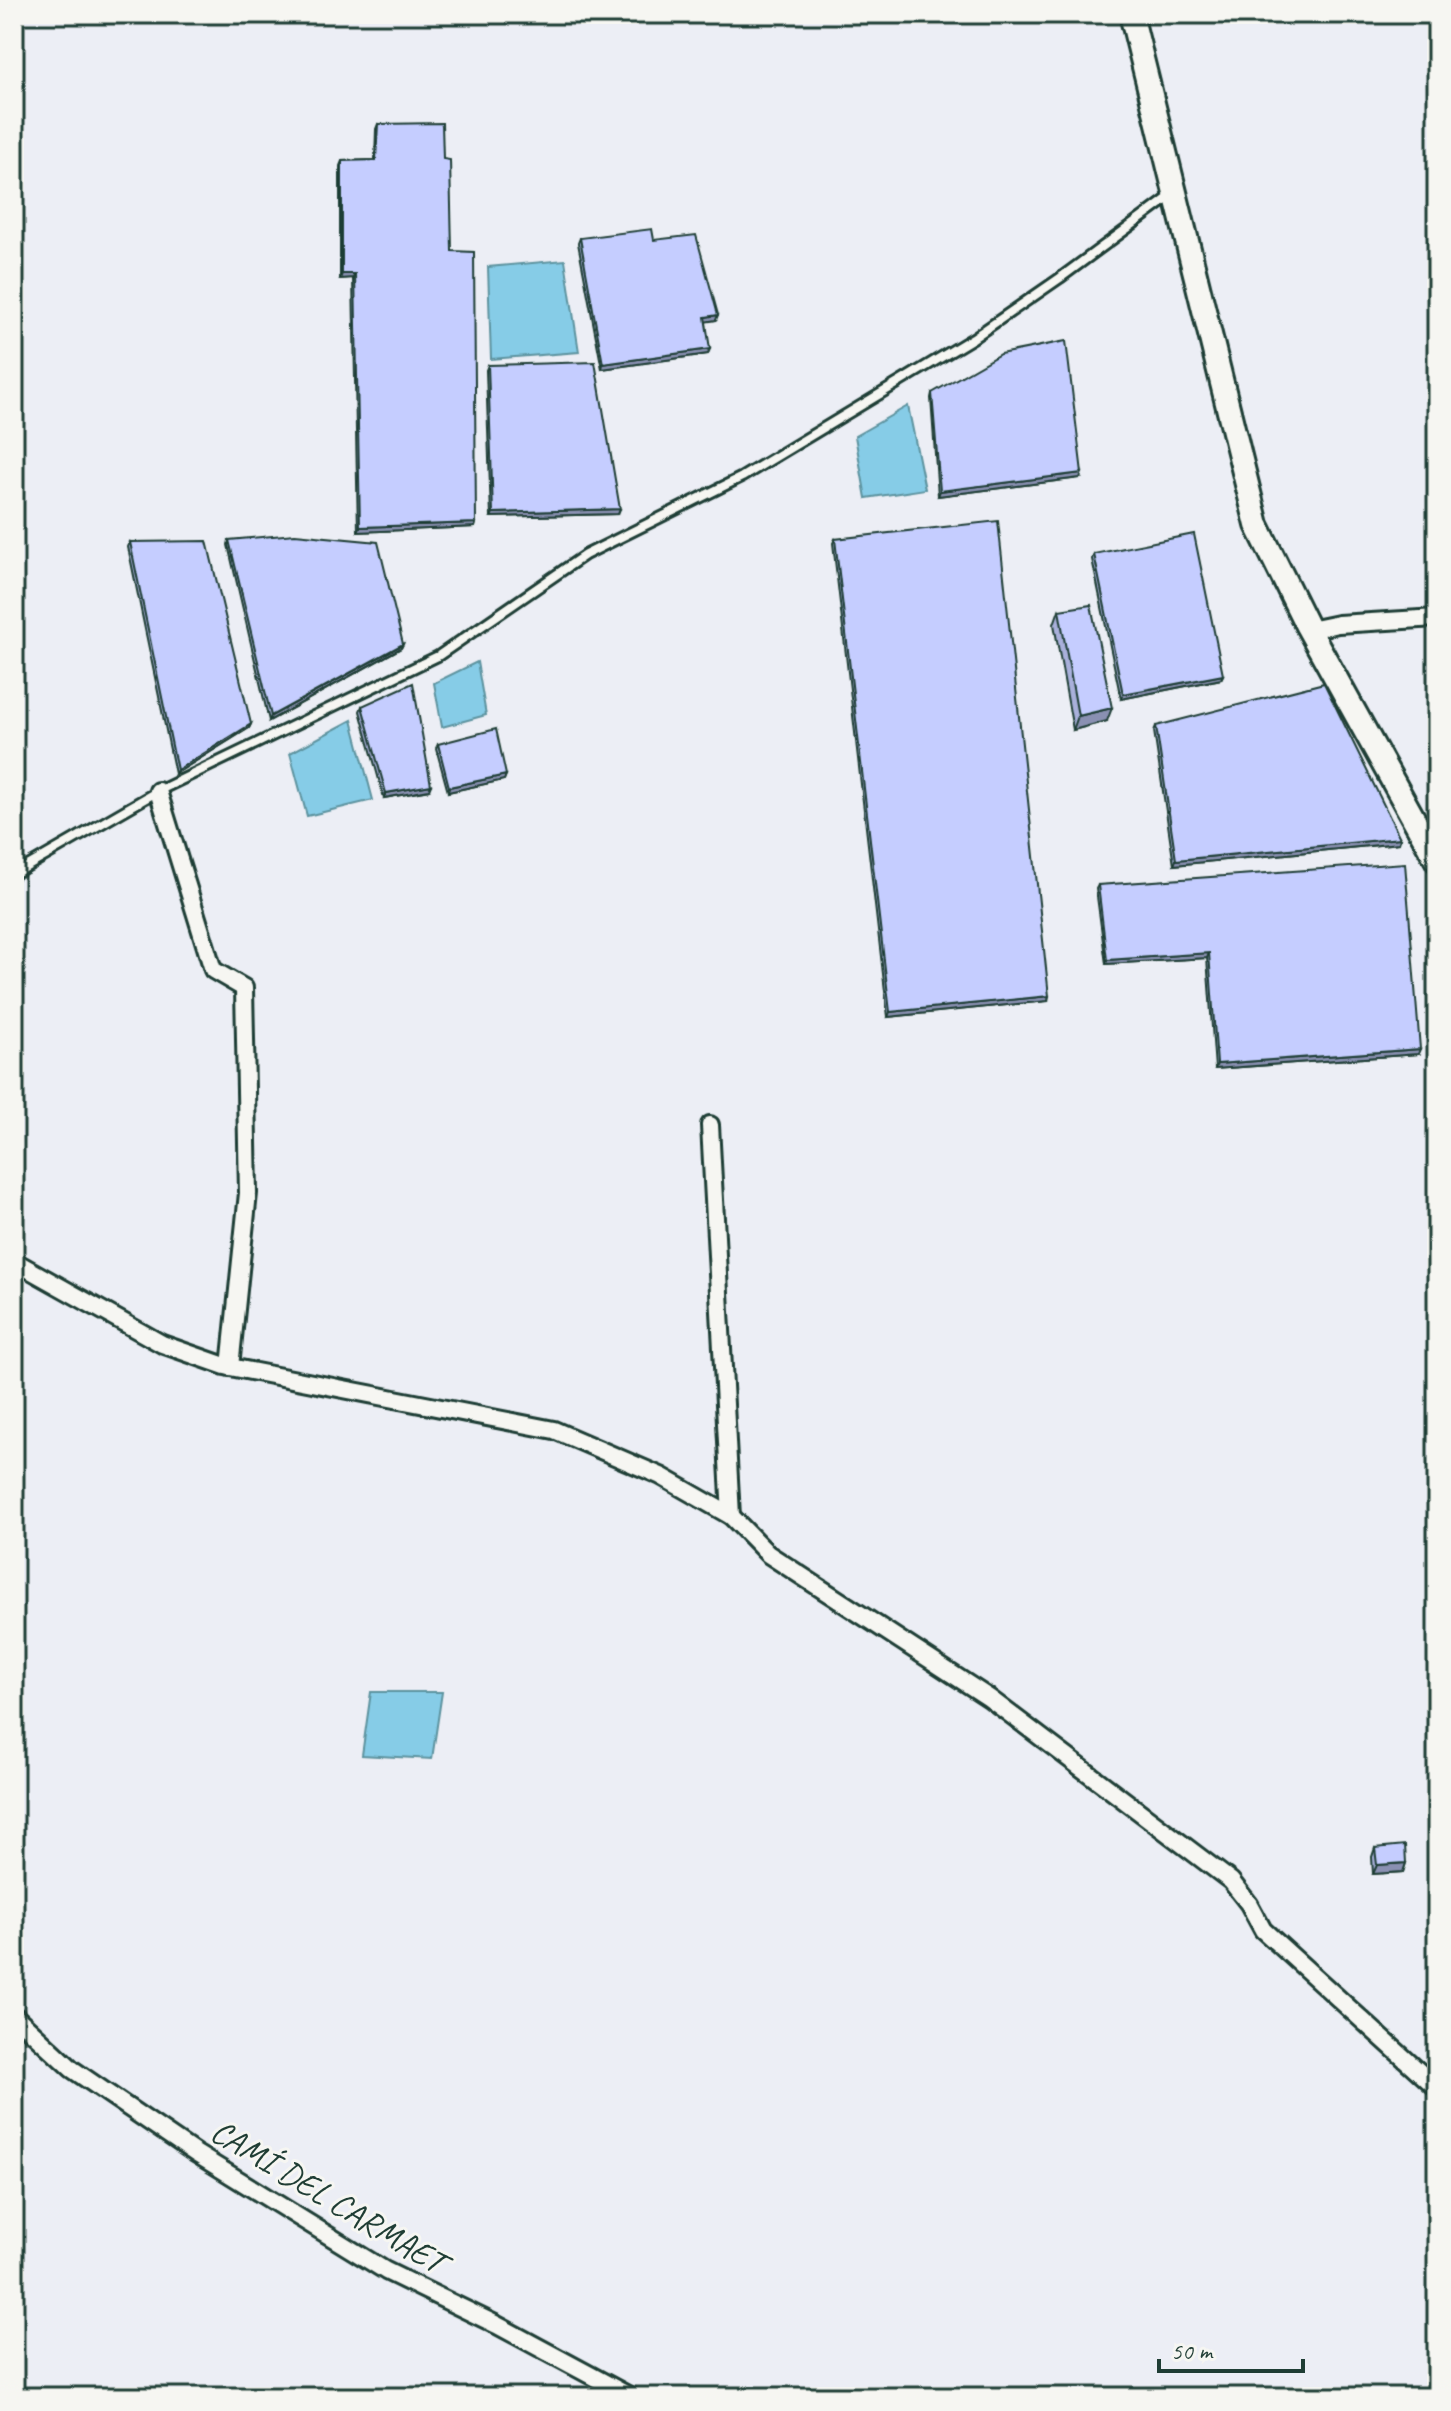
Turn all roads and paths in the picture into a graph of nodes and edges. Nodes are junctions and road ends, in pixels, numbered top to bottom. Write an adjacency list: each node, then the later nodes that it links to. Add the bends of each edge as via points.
1 (1131, 14): 2 (main road)
2 (1176, 192): 4 (main road, via 1257,525); 5 (lane, via 973,338 742,477 585,555 438,656)
3 (1437, 618): 4 (street)
4 (1309, 630): 6 (main road)
5 (158, 791): 7 (lane); 10 (street, via 213,970 244,988 248,1193)
6 (1437, 861)
7 (14, 874)
8 (710, 1125): 11 (street)
9 (14, 1261): 10 (street, via 162,1344)
10 (230, 1367): 11 (street, via 554,1430 661,1476)
11 (731, 1516): 13 (street, via 768,1554 989,1698 1231,1881 1263,1930)
12 (14, 2015): 14 (street, CAMÍ DEL CARMAET, via 72,2069 195,2153 386,2271)
13 (1437, 2088)
14 (631, 2397)

